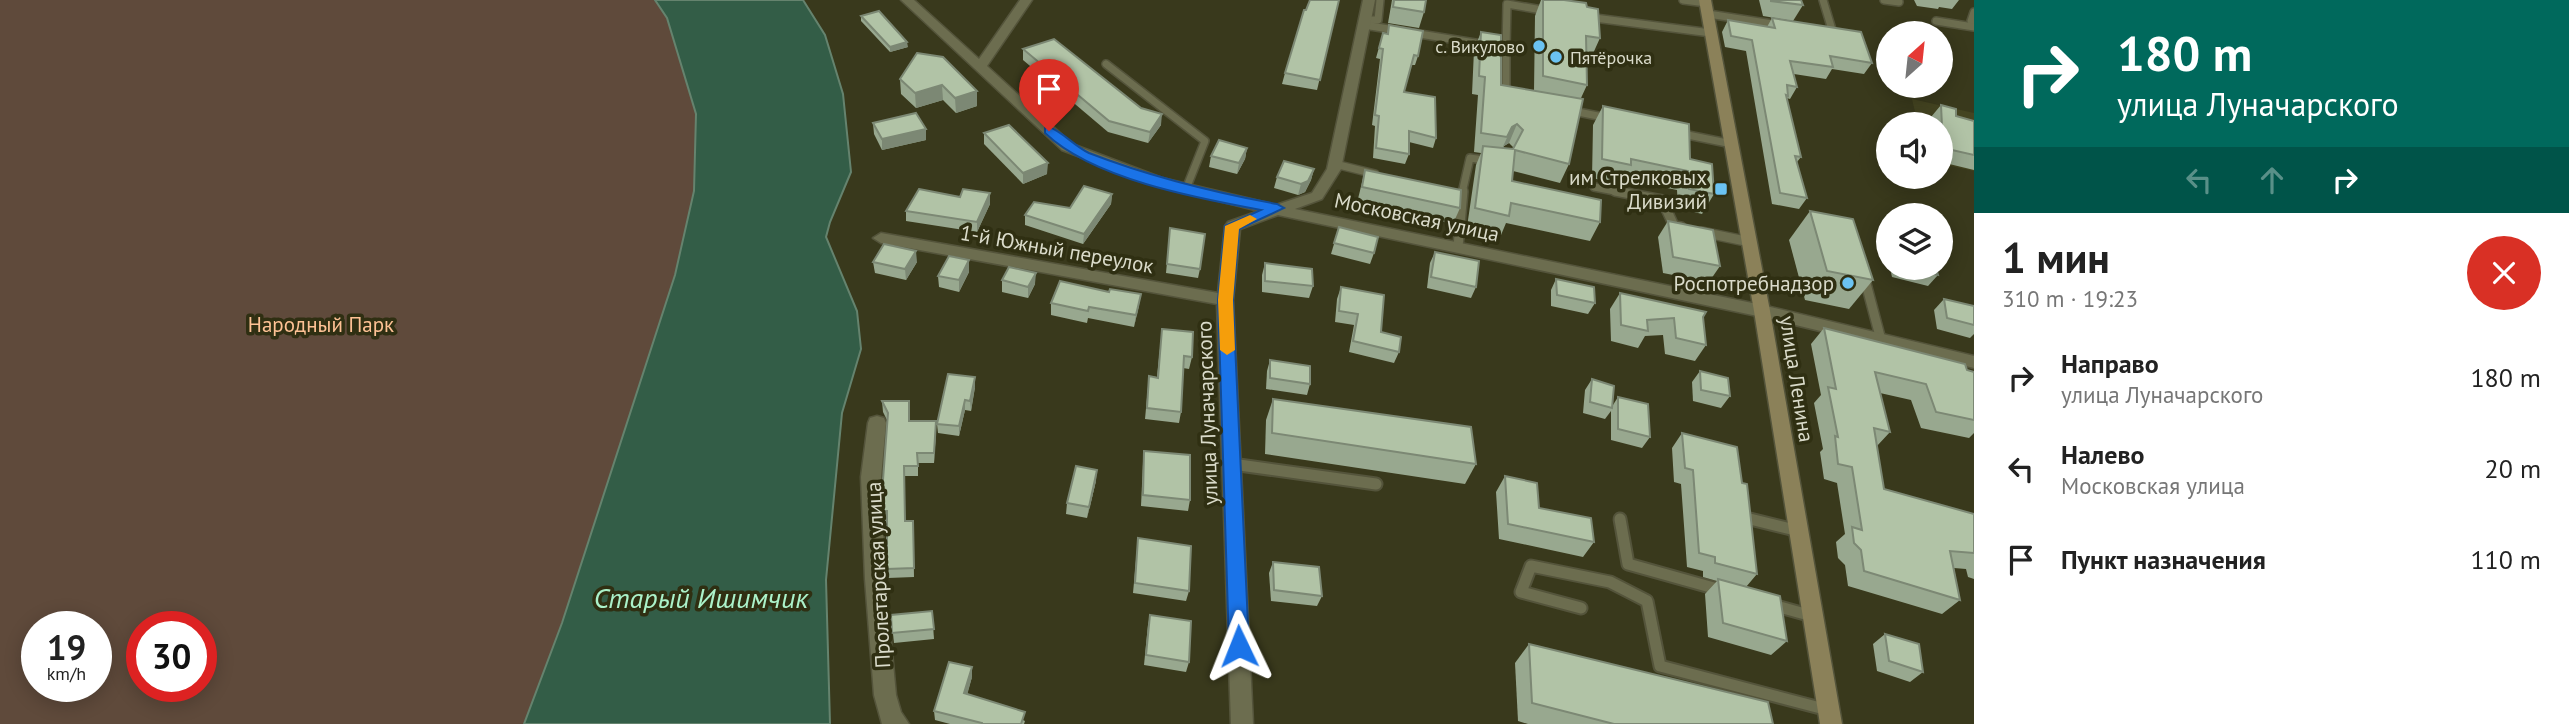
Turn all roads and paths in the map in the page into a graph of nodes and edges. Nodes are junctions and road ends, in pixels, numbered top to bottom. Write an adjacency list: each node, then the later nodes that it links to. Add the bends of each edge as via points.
1 (907, 0): 24 (street, Московская улица)
2 (1026, 0): 24 (street)
3 (1368, 0): 16 (street, улица Луначарского)
4 (1380, 0): 16 (lane, via 1378,20)
5 (1682, 0): 10 (lane)
6 (1823, 0): 20 (lane, via 1833,33)
7 (1884, 0): 9 (lane)
8 (1505, 2): 12 (lane); 22 (lane)
9 (1899, 2)
10 (1706, 6): 19 (lane); 21 (street, улица Ленина)
11 (1587, 9): 15 (lane)
12 (1554, 12)
13 (1974, 12): 18 (lane, via 1970,21)
14 (1578, 16): 15 (lane)
15 (1590, 18): 21 (lane)
16 (1364, 22): 22 (lane); 31 (street, улица Луначарского)
17 (1953, 23): 18 (lane)
18 (1974, 26)
19 (1795, 27)
20 (1820, 31)
21 (1711, 33): 29 (street, улица Ленина)
22 (1506, 48): 25 (lane, via 1506,97)
23 (1106, 64): 34 (lane, via 1205,141)
24 (980, 66): 34 (street, Московская улица, via 1066,147 1095,161)
25 (1519, 99)
26 (1559, 108): 27 (lane)
27 (1612, 119)
28 (1665, 130): 29 (lane)
29 (1732, 144): 37 (street, улица Ленина)
30 (1503, 162): 38 (lane, via 1470,158 1460,203)
31 (1335, 164): 32 (lane); 35 (street, улица Луначарского, via 1317,196)
32 (1384, 176)
33 (1594, 187): 37 (lane, via 1661,200 1674,226)
34 (1186, 189): 35 (street, Московская улица)
35 (1277, 208): 38 (street, Московская улица); 40 (street, улица Луначарского, via 1233,226)
36 (881, 238): 40 (street, 1-й Южный переулок)
37 (1749, 242): 41 (street, улица Ленина)
38 (1458, 247): 41 (street, Московская улица)
39 (1860, 263): 42 (lane)
40 (1226, 300): 45 (street, улица Луначарского)
41 (1762, 311): 42 (street, Московская улица); 49 (street, улица Ленина)
42 (1881, 340): 43 (street, Московская улица)
43 (1974, 362)
44 (877, 423): 55 (street, Пролетарская улица, via 871,477 874,579 885,695 891,718)
45 (1232, 464): 46 (lane); 56 (street, улица Луначарского)
46 (1376, 484)
47 (1620, 519): 50 (lane, via 1628,564)
48 (1750, 519): 49 (lane)
49 (1799, 531): 53 (street, улица Ленина)
50 (1733, 594)
51 (1760, 601): 53 (lane)
52 (1581, 608): 54 (lane, via 1521,592 1531,566 1610,582 1647,601 1660,666)
53 (1813, 616): 54 (street, улица Ленина)
54 (1830, 717)
55 (898, 724)
56 (1242, 724)

